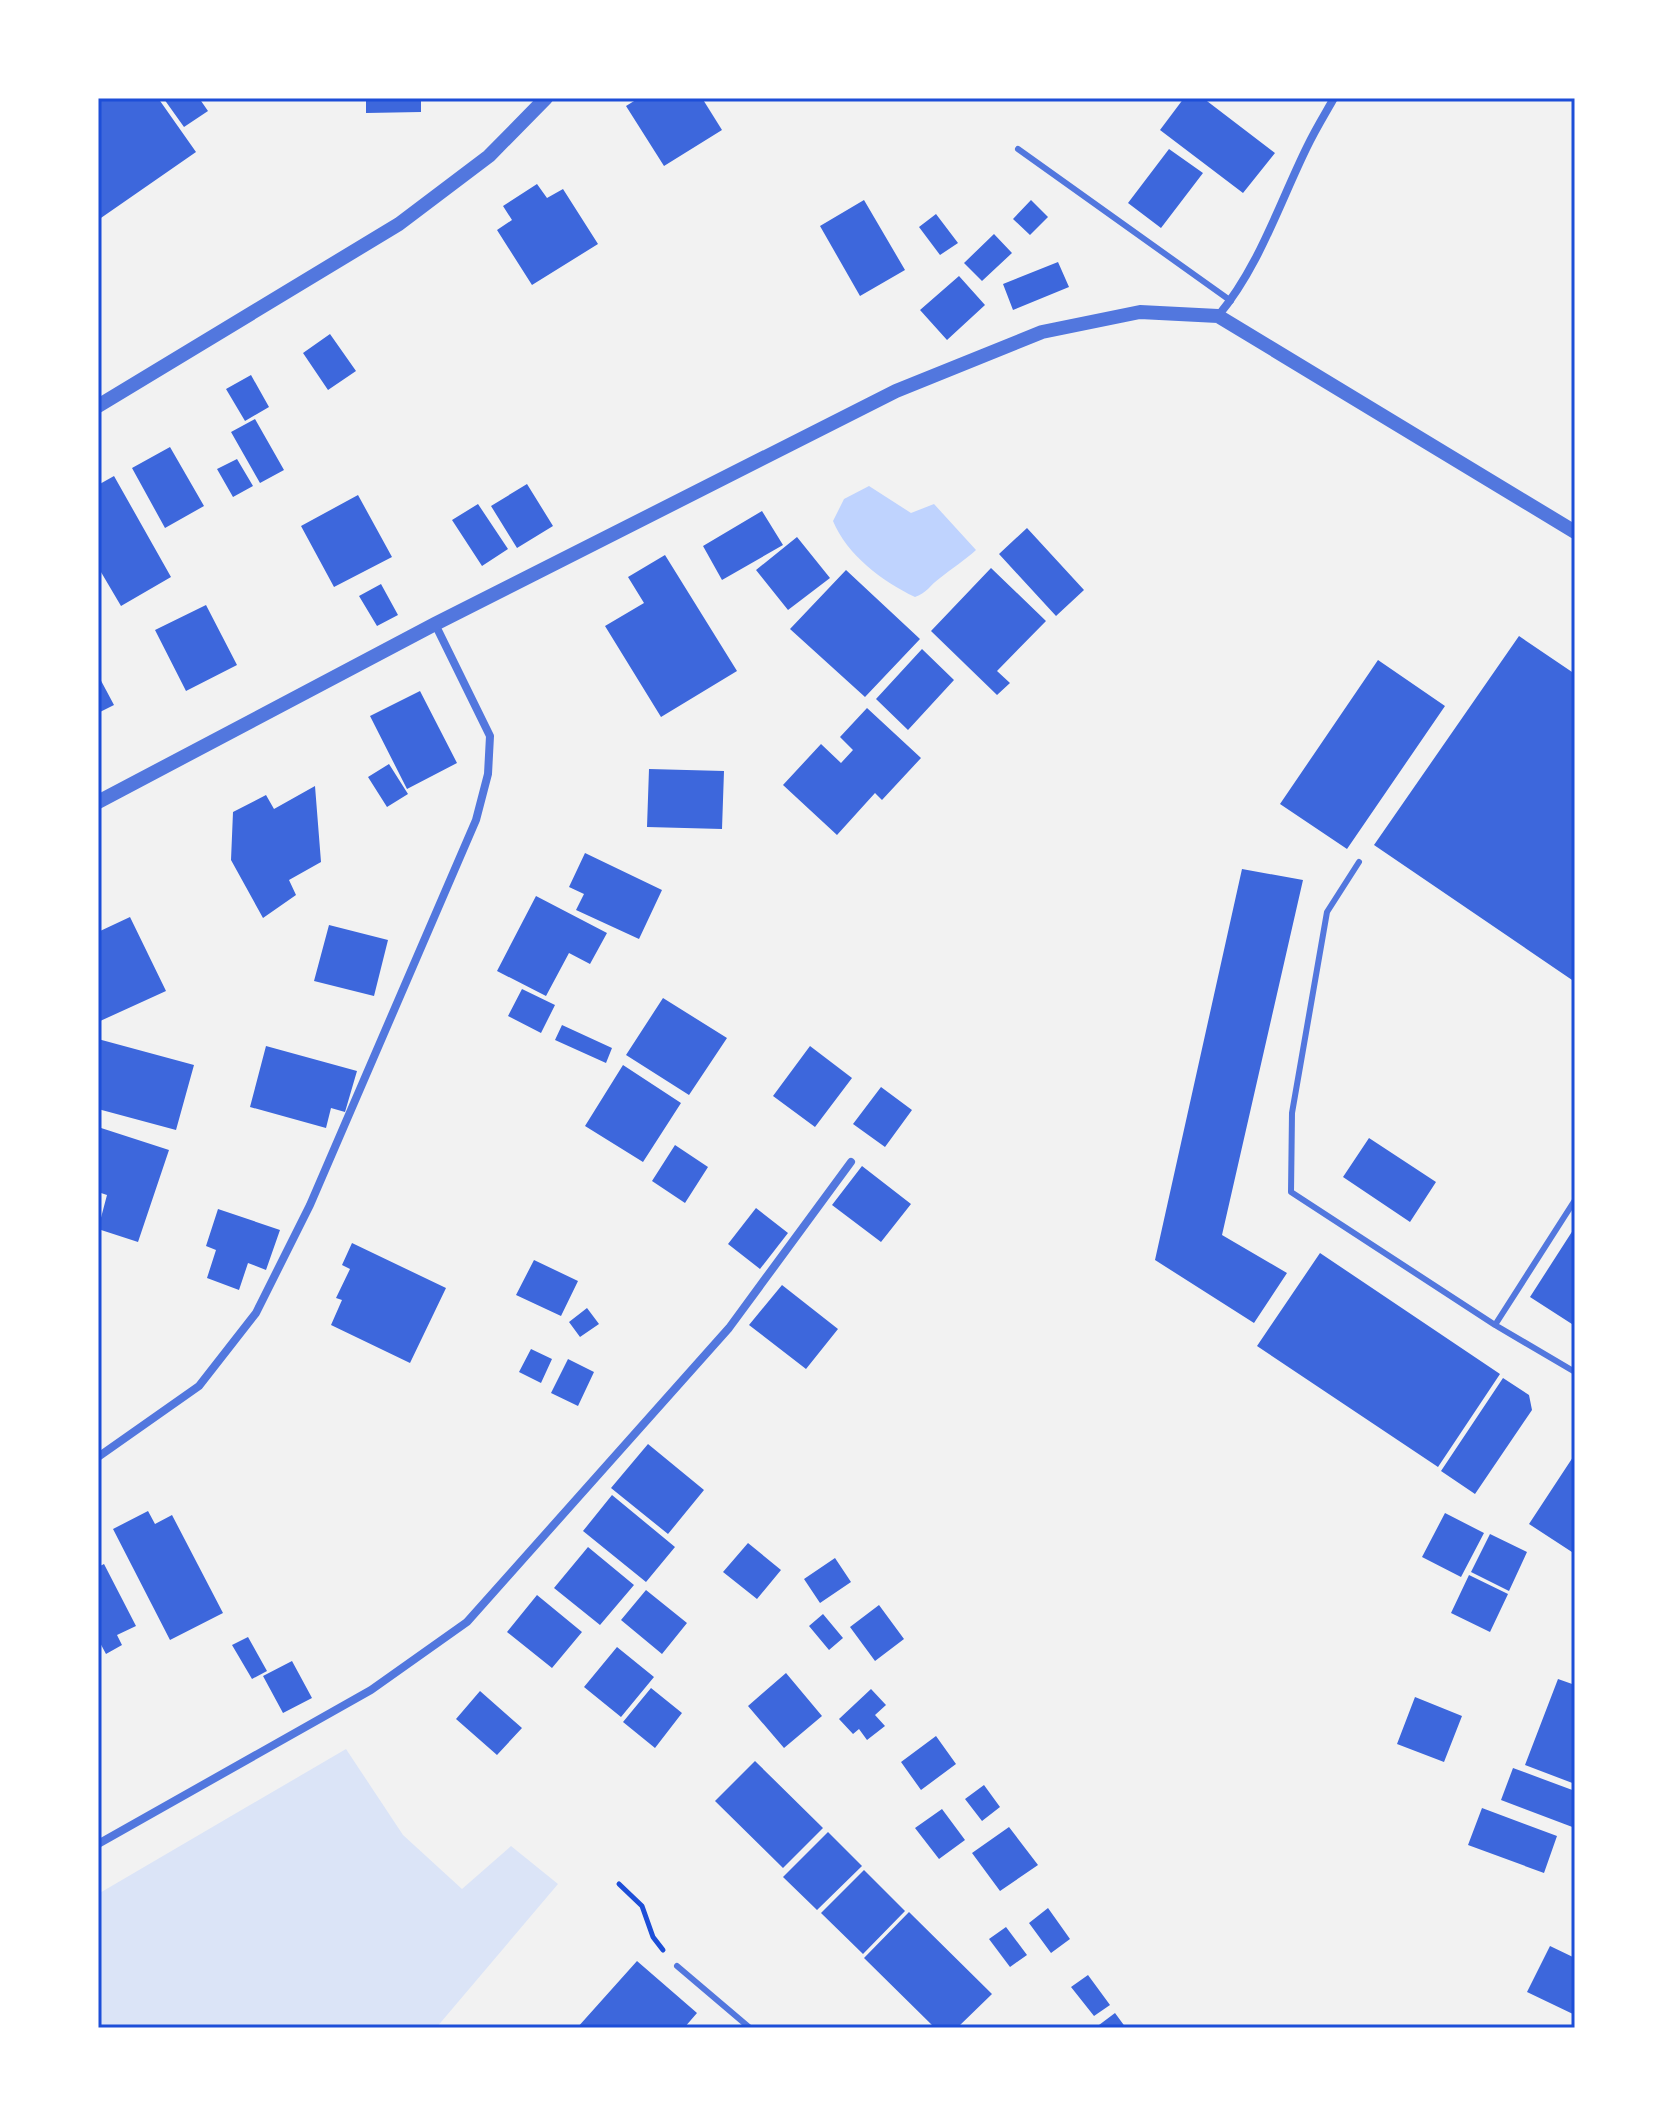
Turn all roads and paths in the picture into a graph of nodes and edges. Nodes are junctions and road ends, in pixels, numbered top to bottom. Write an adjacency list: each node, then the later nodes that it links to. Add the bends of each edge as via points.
1 (546, 98): 6 (street, via 489,156 399,224)
2 (1334, 98): 4 (street)
3 (1018, 149): 4 (lane)
4 (1231, 301): 5 (street)
5 (1218, 316): 7 (street); 8 (street, via 1140,312 1042,332 896,391)
6 (98, 406)
7 (1575, 532)
8 (435, 624): 9 (street); 15 (street, via 490,736 488,774 476,820 310,1205 256,1313 199,1386)
9 (98, 802)
10 (1359, 862): 13 (lane, via 1327,912 1292,1113 1291,1192)
11 (851, 1162): 16 (street, via 729,1328 467,1622 371,1690)
12 (1575, 1200): 13 (lane)
13 (1495, 1325): 14 (lane)
14 (1575, 1372)
15 (98, 1457)
16 (98, 1844)
17 (619, 1884): 18 (path, via 642,1906 653,1937)
18 (677, 1966): 19 (lane)
19 (750, 2028)

